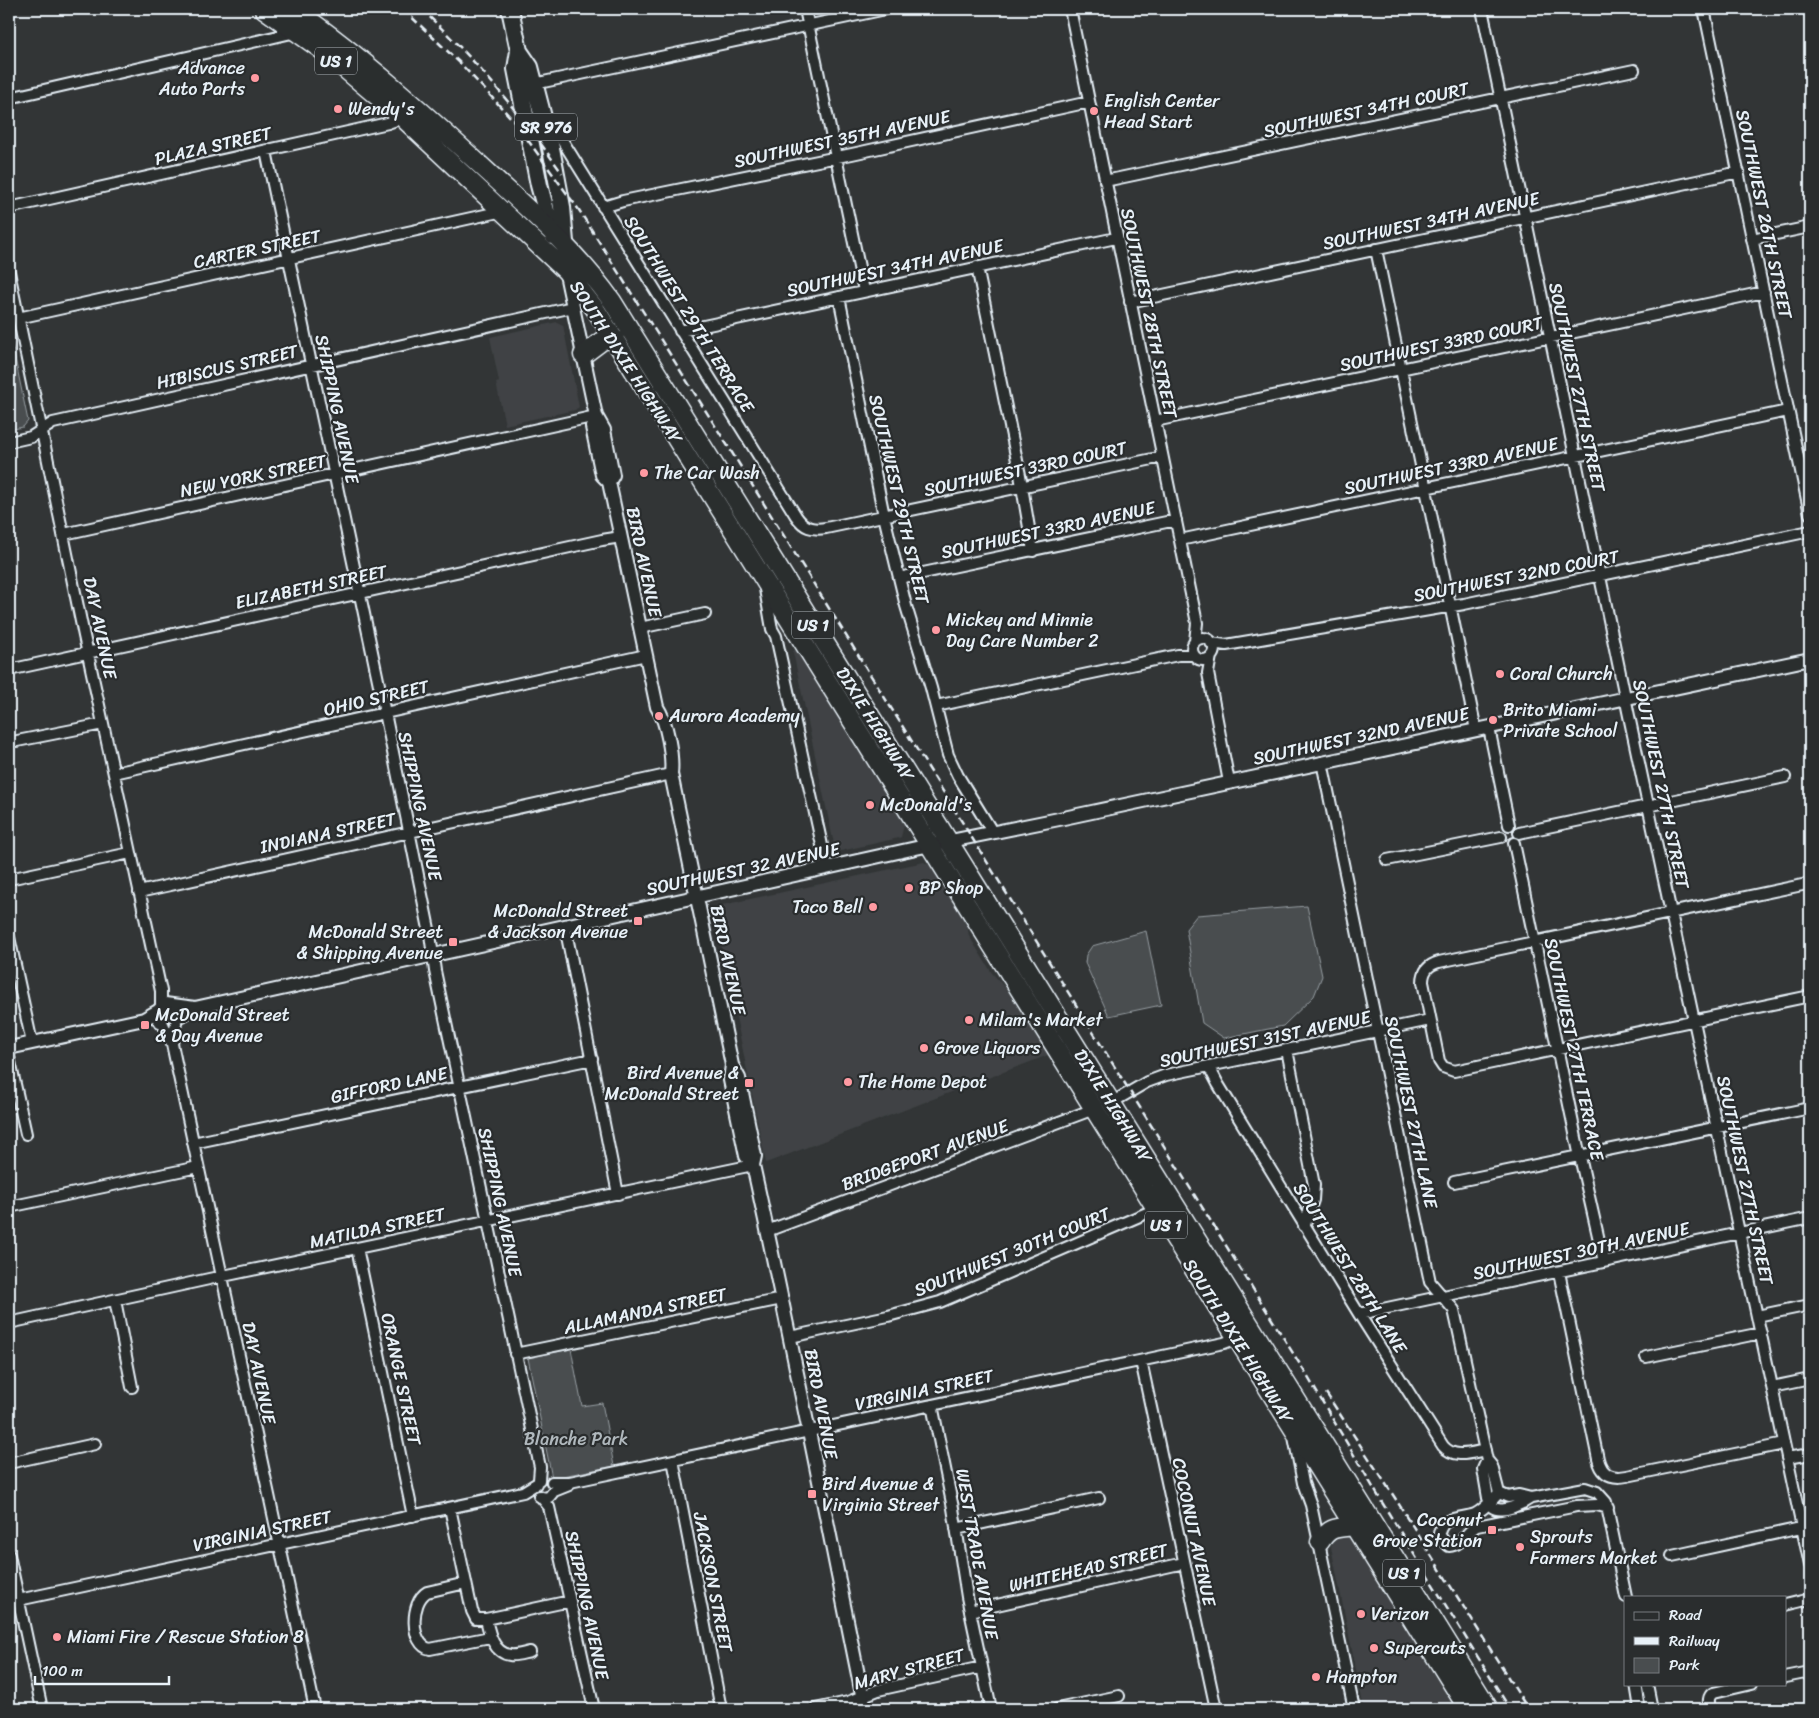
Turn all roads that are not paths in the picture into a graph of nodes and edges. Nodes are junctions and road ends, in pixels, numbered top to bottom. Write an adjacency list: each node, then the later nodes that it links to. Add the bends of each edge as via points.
1 (264, 9): 11 (highway, SOUTH DIXIE HIGHWAY / US 1)
2 (294, 9): 10 (highway, US 1)
3 (510, 9): 12 (main road, SR 976)
4 (805, 9): 9 (street)
5 (886, 9): 9 (street)
6 (1070, 9): 17 (street, SOUTHWEST 28TH STREET)
7 (1482, 9): 16 (street, SOUTHWEST 27TH STREET)
8 (1704, 9): 23 (street, SOUTHWEST 26TH STREET)
9 (808, 25): 14 (street); 22 (street)
10 (319, 26): 11 (street); 18 (highway, US 1)
11 (296, 32): 15 (street); 20 (highway, SOUTH DIXIE HIGHWAY / US 1)
12 (519, 51): 14 (main road, SR 976, via 530,67); 30 (main road, SR 976, via 516,69 538,186)
13 (1634, 70): 16 (street, SOUTHWEST 34TH COURT)
14 (534, 84): 19 (main road, SR 976)
15 (9, 98)
16 (1501, 98): 24 (street, SOUTHWEST 34TH COURT); 28 (street, SOUTHWEST 27TH STREET)
17 (1089, 102): 22 (street, SOUTHWEST 35TH AVENUE); 24 (street, SOUTHWEST 28TH STREET)
18 (423, 112): 20 (street, PLAZA STREET); 30 (highway, US 1)
19 (544, 117): 25 (street, SOUTHWEST 29TH TERRACE, via 557,132); 33 (main road, SR 976, via 556,172)
20 (403, 118): 21 (street, PLAZA STREET); 27 (highway, SOUTH DIXIE HIGHWAY / US 1)
21 (266, 151): 26 (street, PLAZA STREET); 35 (street, SHIPPING AVENUE)
22 (837, 157): 25 (street, SOUTHWEST 35TH AVENUE); 39 (street)
23 (1739, 172): 28 (street, SOUTHWEST 34TH AVENUE); 32 (street, SOUTHWEST 26TH STREET)
24 (1104, 181): 31 (street, SOUTHWEST 28TH STREET)
25 (603, 207): 45 (street, SOUTHWEST 29TH TERRACE)
26 (9, 208)
27 (503, 211): 35 (street, CARTER STREET); 37 (highway, SOUTH DIXIE HIGHWAY / US 1)
28 (1526, 218): 34 (street, SOUTHWEST 34TH AVENUE); 46 (street, SOUTHWEST 27TH STREET)
29 (1810, 227): 32 (street)
30 (551, 231): 33 (highway, DIXIE HIGHWAY / US 1); 37 (main road, SR 976)
31 (1116, 238): 36 (street, SOUTHWEST 34TH AVENUE); 42 (street, SOUTHWEST 28TH STREET)
32 (1752, 239): 40 (street, SOUTHWEST 26TH STREET)
33 (566, 246): 37 (main road); 104 (highway, DIXIE HIGHWAY / US 1, via 612,301)
34 (1376, 249): 42 (street, SOUTHWEST 34TH AVENUE); 50 (street)
35 (289, 258): 44 (street, CARTER STREET); 49 (street, SHIPPING AVENUE)
36 (977, 267): 39 (street, SOUTHWEST 34TH AVENUE); 59 (street)
37 (566, 271): 43 (street, BIRD AVENUE); 47 (highway, SOUTH DIXIE HIGHWAY / US 1)
38 (9, 272): 44 (street, DAY AVENUE)
39 (864, 291): 41 (street, SOUTHWEST 34TH AVENUE)
40 (1764, 292): 46 (street, SOUTHWEST 33RD COURT); 51 (street, SOUTHWEST 26TH STREET)
41 (839, 297): 45 (street, SOUTHWEST 34TH AVENUE); 62 (street, SOUTHWEST 29TH STREET)
42 (1130, 302): 53 (street, SOUTHWEST 28TH STREET)
43 (573, 307): 48 (street, BIRD AVENUE); 49 (street, HIBISCUS STREET)
44 (18, 318): 54 (street, DAY AVENUE)
45 (680, 331): 64 (street, SOUTHWEST 29TH TERRACE, via 796,516)
46 (1550, 337): 50 (street, SOUTHWEST 33RD COURT); 56 (street, SOUTHWEST 27TH STREET)
47 (615, 339): 48 (highway, via 603,340); 71 (highway, SOUTH DIXIE HIGHWAY / US 1)
48 (583, 355): 52 (street, BIRD AVENUE)
49 (311, 365): 54 (street, HIBISCUS STREET, via 53,422); 58 (street, SHIPPING AVENUE)
50 (1402, 369): 53 (street, SOUTHWEST 33RD COURT); 60 (street)
51 (1788, 411): 56 (street, SOUTHWEST 33RD AVENUE); 61 (street, SOUTHWEST 26TH STREET)
52 (596, 416): 58 (street, NEW YORK STREET); 67 (street, BIRD AVENUE, via 604,430 613,474 609,482)
53 (1155, 421): 57 (street, SOUTHWEST 28TH STREET)
54 (42, 429): 55 (street, HIBISCUS STREET, via 31,438); 66 (street, DAY AVENUE)
55 (9, 442)
56 (1575, 456): 60 (street, SOUTHWEST 33RD AVENUE); 70 (street, SOUTHWEST 27TH STREET)
57 (1162, 457): 59 (street, SOUTHWEST 33RD COURT); 63 (street, SOUTHWEST 28TH STREET)
58 (334, 475): 66 (street, NEW YORK STREET); 73 (street, SHIPPING AVENUE)
59 (1022, 486): 62 (street, SOUTHWEST 33RD COURT); 69 (street)
60 (1426, 488): 68 (street, SOUTHWEST 33RD AVENUE); 74 (street)
61 (1810, 514)
62 (884, 516): 64 (street, SOUTHWEST 33RD COURT, via 826,528); 72 (street, SOUTHWEST 29TH STREET)
63 (1176, 520): 68 (street, SOUTHWEST 28TH STREET); 69 (street, SOUTHWEST 33RD AVENUE)
64 (807, 527)
65 (1810, 531): 70 (street, SOUTHWEST 32ND COURT)
66 (64, 534): 82 (street, DAY AVENUE)
67 (621, 537): 73 (street, ELIZABETH STREET); 78 (street, BIRD AVENUE)
68 (1180, 540): 76 (street, SOUTHWEST 28TH STREET)
69 (1033, 550): 72 (street, SOUTHWEST 33RD AVENUE)
70 (1601, 575): 74 (street, SOUTHWEST 32ND COURT); 87 (street, SOUTHWEST 27TH STREET)
71 (763, 578): 77 (highway, SOUTH DIXIE HIGHWAY / US 1); 79 (street)
72 (899, 578): 88 (street, SOUTHWEST 29TH STREET)
73 (359, 594): 82 (street, ELIZABETH STREET); 89 (street, SHIPPING AVENUE)
74 (1451, 606): 80 (street, SOUTHWEST 32ND COURT); 91 (street)
75 (705, 614): 78 (street)
76 (1197, 623): 80 (street, SOUTHWEST 28TH STREET, via 1201,625); 81 (street, SOUTHWEST 28TH STREET)
77 (791, 624): 79 (street, via 780,629); 106 (highway, SOUTH DIXIE HIGHWAY / US 1)
78 (640, 628): 83 (street, BIRD AVENUE)
79 (776, 636): 109 (street)
80 (1211, 648): 81 (street, via 1201,638); 81 (street, via 1206,660); 86 (street)
81 (1195, 650): 86 (street); 88 (street)
82 (88, 653): 85 (street, ELIZABETH STREET); 90 (street, DAY AVENUE)
83 (646, 655): 89 (street, OHIO STREET); 95 (street, BIRD AVENUE, via 657,707 662,714 672,762)
84 (1810, 659): 87 (street, SOUTHWEST 32ND AVENUE)
85 (9, 670)
86 (1208, 673): 97 (street)
87 (1626, 699): 91 (street, SOUTHWEST 32ND AVENUE); 98 (street, SOUTHWEST 27TH STREET)
88 (936, 706): 101 (street, via 952,764)
89 (385, 713): 94 (street, OHIO STREET); 100 (street, SHIPPING AVENUE)
90 (103, 724): 92 (street); 94 (street, DAY AVENUE)
91 (1483, 729): 93 (street, SOUTHWEST 32ND AVENUE); 99 (street)
92 (16, 741)
93 (1322, 762): 97 (street, SOUTHWEST 32ND AVENUE); 123 (street, SOUTHWEST 27TH LANE)
94 (114, 773): 107 (street, DAY AVENUE)
95 (671, 774): 100 (street, INDIANA STREET); 113 (street, BIRD AVENUE)
96 (1785, 777): 98 (street)
97 (1229, 782): 101 (street, SOUTHWEST 32ND AVENUE)
98 (1649, 805): 102 (street); 114 (street, SOUTHWEST 27TH STREET)
99 (1509, 825): 102 (street, via 1517,827); 103 (street, via 1502,829)
100 (409, 832): 112 (street, INDIANA STREET); 118 (street, SHIPPING AVENUE)
101 (993, 833): 104 (street, SOUTHWEST 32ND AVENUE)
102 (1519, 833): 105 (street)
103 (1501, 837): 105 (street, via 1508,843); 108 (street)
104 (948, 842): 106 (street, SOUTHWEST 32 AVENUE); 132 (highway, DIXIE HIGHWAY / US 1)
105 (1514, 843): 117 (street, SOUTHWEST 27TH TERRACE)
106 (930, 845): 109 (street, SOUTHWEST 32 AVENUE); 134 (highway, SOUTH DIXIE HIGHWAY / US 1)
107 (130, 853): 110 (street); 112 (street, DAY AVENUE)
108 (1387, 860)
109 (827, 868): 113 (street, SOUTHWEST 32 AVENUE)
110 (9, 879)
111 (1807, 884): 114 (street)
112 (139, 892): 120 (street, DAY AVENUE)
113 (697, 897): 115 (street, SOUTHWEST 32 AVENUE); 139 (street, BIRD AVENUE, via 732,1065 739,1078 755,1156)
114 (1672, 913): 117 (street); 122 (street, SOUTHWEST 27TH STREET)
115 (565, 926): 118 (street, SOUTHWEST 32 AVENUE); 129 (street)
116 (9, 937): 124 (street)
117 (1534, 942): 121 (street, via 1440,962 1427,968 1423,982); 127 (street, SOUTHWEST 27TH TERRACE)
118 (433, 955): 120 (street, SOUTHWEST 32 AVENUE); 131 (street, SHIPPING AVENUE)
119 (1810, 996): 122 (street)
120 (168, 1014): 124 (street, SOUTHWEST 32 AVENUE); 137 (street, DAY AVENUE)
121 (1430, 1020): 123 (street, SOUTHWEST 31ST AVENUE); 127 (street, via 1437,1055 1441,1065 1447,1069 1461,1070)
122 (1694, 1020): 127 (street); 135 (street, SOUTHWEST 27TH STREET)
123 (1378, 1031): 126 (street, SOUTHWEST 31ST AVENUE); 154 (street, SOUTHWEST 27TH LANE, via 1430,1282)
124 (32, 1043): 125 (street, SOUTHWEST 32 AVENUE)
125 (9, 1048)
126 (1287, 1050): 130 (street, SOUTHWEST 31ST AVENUE); 147 (street, via 1314,1186)
127 (1558, 1050): 138 (street, SOUTHWEST 27TH TERRACE)
128 (9, 1057): 136 (street)
129 (592, 1059): 131 (street, GIFFORD LANE); 142 (street)
130 (1209, 1067): 132 (street, SOUTHWEST 31ST AVENUE, via 1152,1080); 147 (street, SOUTHWEST 28TH LANE)
131 (460, 1087): 137 (street, GIFFORD LANE); 146 (street, SHIPPING AVENUE)
132 (1111, 1103): 161 (highway, DIXIE HIGHWAY / US 1)
133 (1810, 1108): 135 (street)
134 (1094, 1109): 144 (highway, SOUTH DIXIE HIGHWAY / US 1); 148 (street, BRIDGEPORT AVENUE)
135 (1717, 1128): 138 (street); 149 (street, SOUTHWEST 27TH STREET)
136 (26, 1134)
137 (193, 1143): 140 (street, DAY AVENUE)
138 (1580, 1157): 141 (street); 151 (street, SOUTHWEST 27TH TERRACE)
139 (753, 1165): 142 (street, MATILDA STREET); 148 (street, BIRD AVENUE)
140 (198, 1167): 143 (street); 153 (street, DAY AVENUE)
141 (1454, 1182)
142 (618, 1194): 146 (street, MATILDA STREET)
143 (9, 1207)
144 (1156, 1209): 163 (street, SOUTHWEST 30TH COURT, via 940,1302); 164 (highway, SOUTH DIXIE HIGHWAY / US 1)
145 (1810, 1218): 149 (street, SOUTHWEST 30TH AVENUE)
146 (488, 1221): 150 (street, MATILDA STREET); 165 (street, SHIPPING AVENUE)
147 (1304, 1226): 158 (street, SOUTHWEST 28TH LANE)
148 (767, 1231): 155 (street, BIRD AVENUE)
149 (1740, 1233): 151 (street, SOUTHWEST 30TH AVENUE); 159 (street, SOUTHWEST 27TH STREET)
150 (357, 1248): 153 (street, MATILDA STREET); 188 (street, ORANGE STREET)
151 (1604, 1262): 152 (street, SOUTHWEST 30TH AVENUE)
152 (1559, 1272): 154 (street, SOUTHWEST 30TH AVENUE); 175 (street, via 1598,1459 1606,1475 1618,1478)
153 (222, 1277): 156 (street, MATILDA STREET); 193 (street, DAY AVENUE)
154 (1443, 1297): 158 (street, SOUTHWEST 30TH AVENUE); 177 (street, SOUTHWEST 27TH LANE, via 1454,1310)
155 (782, 1299): 163 (street, BIRD AVENUE); 165 (street, ALLAMANDA STREET)
156 (115, 1300): 160 (street, MATILDA STREET); 169 (street)
157 (1810, 1305): 159 (street)
158 (1359, 1314): 177 (street, SOUTHWEST 28TH LANE, via 1445,1448 1459,1455)
159 (1758, 1316): 162 (street, SOUTHWEST 27TH STREET)
160 (9, 1324)
161 (1253, 1330): 164 (street, VIRGINIA STREET); 227 (highway, DIXIE HIGHWAY / US 1)
162 (1761, 1333): 166 (street); 170 (street, SOUTHWEST 27TH STREET)
163 (790, 1337): 173 (street, BIRD AVENUE)
164 (1237, 1338): 167 (street, VIRGINIA STREET); 172 (highway, SOUTH DIXIE HIGHWAY / US 1)
165 (516, 1354): 181 (street, SHIPPING AVENUE)
166 (1646, 1357)
167 (1142, 1360): 171 (street, VIRGINIA STREET); 196 (street, COCONUT AVENUE)
168 (1810, 1379): 170 (street)
169 (132, 1386)
170 (1772, 1387): 175 (street, SOUTHWEST 27TH STREET)
171 (932, 1405): 173 (street, VIRGINIA STREET); 191 (street, WEST TRADE AVENUE)
172 (1293, 1428): 189 (highway, SOUTH DIXIE HIGHWAY / US 1); 192 (street, via 1303,1483)
173 (809, 1431): 179 (street, VIRGINIA STREET); 214 (street, BIRD AVENUE)
174 (95, 1444): 180 (street)
175 (1784, 1444): 178 (street, SOUTHWEST 27TH STREET)
176 (1810, 1454): 178 (street)
177 (1486, 1455): 182 (street, SOUTHWEST 27TH LANE); 185 (street, SOUTHWEST 27TH LANE, via 1483,1469)
178 (1787, 1458): 190 (street, SOUTHWEST 27TH STREET)
179 (673, 1460): 181 (street, VIRGINIA STREET); 219 (street, JACKSON STREET)
180 (9, 1463)
181 (545, 1488): 186 (street, VIRGINIA STREET); 202 (street, SHIPPING AVENUE, via 552,1505 549,1507)
182 (1500, 1493): 184 (street, via 1508,1497); 185 (street)
183 (1100, 1498): 191 (street)
184 (1531, 1498): 185 (street, via 1522,1505 1503,1509 1496,1509); 187 (street, via 1585,1488 1604,1498)
185 (1490, 1503): 187 (street, via 1474,1514 1443,1523 1439,1532 1445,1543 1448,1546 1461,1542 1469,1530 1477,1526 1577,1506)
186 (450, 1508): 188 (street, VIRGINIA STREET); 198 (street)
187 (1608, 1508): 199 (street)
188 (413, 1516): 193 (street, VIRGINIA STREET)
189 (1355, 1526): 192 (highway, via 1334,1528); 226 (highway, SOUTH DIXIE HIGHWAY / US 1)
190 (1806, 1527): 195 (street); 197 (street, SOUTHWEST 27TH STREET)
191 (956, 1529): 204 (street, WEST TRADE AVENUE)
192 (1320, 1542): 225 (street)
193 (280, 1544): 201 (street, VIRGINIA STREET); 217 (street, DAY AVENUE)
194 (9, 1555): 201 (street)
195 (1672, 1556)
196 (1184, 1563): 204 (street, WHITEHEAD STREET); 224 (street, COCONUT AVENUE)
197 (1810, 1564)
198 (466, 1584): 205 (street, via 474,1616 478,1620); 206 (street, via 427,1592 419,1599 414,1619 418,1636 424,1646 435,1648)
199 (1626, 1596)
200 (1810, 1600): 203 (street)
201 (14, 1601): 216 (street)
202 (570, 1601): 205 (street); 218 (street, SHIPPING AVENUE)
203 (1786, 1605)
204 (970, 1611): 208 (street, WEST TRADE AVENUE)
205 (486, 1619): 206 (street)
206 (490, 1637): 207 (street, via 505,1654 513,1656)
207 (530, 1652)
208 (982, 1667): 214 (street, MARY STREET); 222 (street, WEST TRADE AVENUE)
209 (1810, 1672): 210 (street)
210 (1786, 1677)
211 (1636, 1686): 228 (street)
212 (1647, 1686): 229 (street)
213 (1743, 1686): 230 (street, via 1713,1693 1709,1700)
214 (863, 1696): 220 (street, MARY STREET); 221 (street, BIRD AVENUE)
215 (1120, 1696): 223 (street)
216 (42, 1709)
217 (315, 1709)
218 (594, 1709)
219 (721, 1709)
220 (815, 1709)
221 (865, 1709)
222 (990, 1709)
223 (1057, 1709)
224 (1216, 1709)
225 (1354, 1709)
226 (1468, 1709)
227 (1489, 1709)
228 (1640, 1709)
229 (1652, 1709)
230 (1710, 1709)

